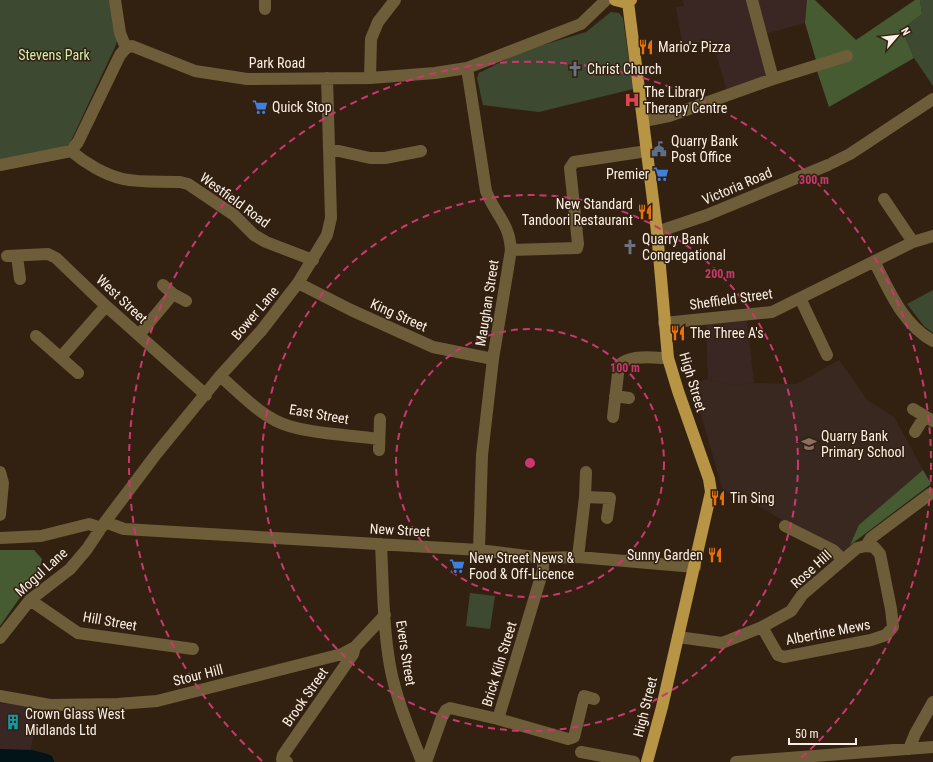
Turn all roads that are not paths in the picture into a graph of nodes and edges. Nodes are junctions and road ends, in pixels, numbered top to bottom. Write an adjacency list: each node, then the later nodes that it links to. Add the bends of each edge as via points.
1 (115, 0): 7 (street, via 120,33)
2 (395, 0): 11 (street, via 372,33)
3 (606, 0): 9 (street, Park Road, via 581,24)
4 (615, 0): 6 (main road, High Street)
5 (752, 0): 12 (street)
6 (630, 1): 14 (main road, High Street)
7 (126, 48): 10 (street, Park Road, via 132,46 195,71 239,78); 18 (street)
8 (847, 56): 12 (street)
9 (467, 68): 11 (street, Park Road); 24 (street, Maughan Street, via 486,191 504,221 510,236)
10 (327, 78): 11 (street, Park Road); 15 (street, Bower Lane)
11 (370, 78)
12 (773, 79): 14 (street, via 669,116)
13 (933, 99): 21 (street, Victoria Road, via 850,154 830,164 707,216)
14 (644, 121): 17 (main road, High Street)
15 (330, 149): 16 (street, via 370,158 385,158); 25 (street, Bower Lane, via 332,218 327,236)
16 (421, 151)
17 (647, 151): 21 (main road, High Street); 24 (street, via 574,162 570,168 577,248)
18 (71, 152): 19 (street); 25 (street, Westfield Road, via 124,180 188,184 234,215 254,235)
19 (0, 165)
20 (884, 199): 23 (street)
21 (657, 232): 34 (main road, High Street)
22 (933, 236): 23 (street, Sheffield Street)
23 (913, 242): 26 (street, Sheffield Street)
24 (511, 250): 41 (street, Maughan Street)
25 (313, 260): 28 (street, Bower Lane)
26 (874, 261): 31 (street, Sheffield Street); 37 (street, via 904,316 918,332)
27 (20, 279): 33 (street, West Street, via 12,256 48,254 56,258)
28 (298, 283): 41 (street, King Street, via 433,347); 43 (street, Bower Lane, via 261,331)
29 (163, 284): 30 (street)
30 (173, 294): 32 (street); 35 (street)
31 (800, 298): 34 (street, Sheffield Street, via 772,312); 38 (street)
32 (186, 301)
33 (106, 306): 35 (street, West Street); 39 (street)
34 (664, 323): 40 (main road, High Street)
35 (139, 335): 44 (street, West Street)
36 (36, 336): 39 (street)
37 (933, 342)
38 (828, 355)
39 (61, 357): 42 (street)
40 (668, 358): 45 (street, via 625,360 619,365); 67 (main road, High Street, via 710,485 710,502)
41 (493, 359): 63 (street, Maughan Street, via 482,455)
42 (78, 373)
43 (220, 376): 44 (street, Bower Lane); 50 (street, East Street, via 257,408 289,426 379,444)
44 (206, 395): 58 (street, Bower Lane, via 157,453)
45 (615, 396): 46 (street); 48 (street)
46 (629, 398)
47 (913, 409): 49 (street)
48 (613, 417)
49 (929, 418): 51 (street)
50 (380, 419)
51 (915, 432)
52 (0, 472): 56 (street, via 4,483)
53 (586, 472): 55 (street)
54 (930, 494): 62 (street, Rose Hill, via 871,538)
55 (585, 497): 57 (street, via 610,498); 64 (street)
56 (0, 515)
57 (607, 518)
58 (103, 525): 60 (street, New Street, via 89,524 41,536); 61 (street, New Street, via 124,529); 68 (street, Mogul Lane, via 70,569)
59 (785, 526): 66 (street, via 833,550)
60 (0, 538)
61 (381, 544): 63 (street, New Street); 69 (street, Evers Street)
62 (866, 546): 66 (street, Rose Hill, via 857,548); 70 (street, Albertine Mews, via 874,547 880,554 893,627 886,636 784,657 778,655)
63 (479, 550): 65 (street, New Street)
64 (578, 557): 65 (street, New Street); 67 (street, New Street)
65 (543, 558): 78 (street, Brick Kiln Street, via 543,570)
66 (843, 560): 70 (street, Rose Hill, via 802,595 791,611)
67 (694, 567): 71 (main road, High Street)
68 (30, 600): 72 (street, Mogul Lane); 74 (street, Hill Street, via 78,633)
69 (385, 615): 73 (street, Stour Hill); 84 (street, Evers Street, via 390,666 396,691)
70 (762, 627): 71 (street, Rose Hill, via 722,643)
71 (678, 637): 87 (main road, High Street)
72 (0, 638)
73 (355, 648): 75 (street, Stour Hill, via 342,654 157,701 50,705); 83 (street, Brook Street, via 282,755 282,759)
74 (192, 649)
75 (0, 696)
76 (594, 699): 78 (street, via 584,696 574,737 568,740)
77 (933, 702): 80 (street, via 914,734)
78 (498, 719): 85 (street, Brick Kiln Street, via 450,708 446,710)
79 (933, 747): 80 (street)
80 (909, 749): 82 (street)
81 (581, 752): 86 (street)
82 (806, 760): 88 (street)
83 (287, 762)
84 (422, 762)
85 (426, 762)
86 (634, 762)
87 (647, 762)
88 (736, 762)

